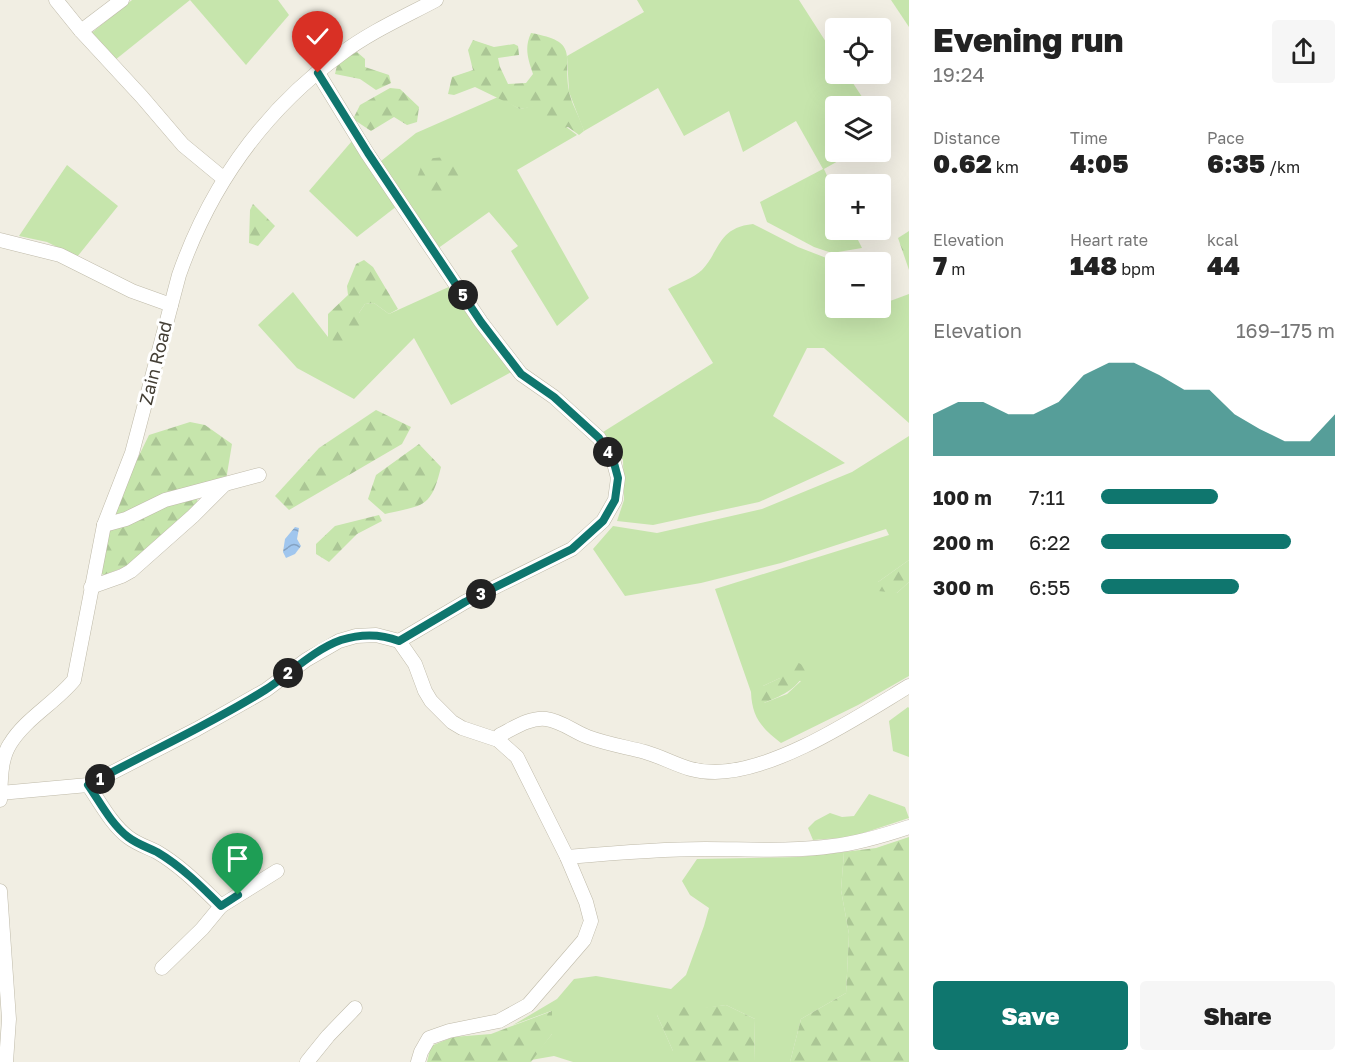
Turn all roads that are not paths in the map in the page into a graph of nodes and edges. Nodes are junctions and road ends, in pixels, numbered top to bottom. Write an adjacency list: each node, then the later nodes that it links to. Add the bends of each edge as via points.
1 (56, 0): 4 (street)
2 (122, 0): 4 (street)
3 (436, 0): 5 (street, Zain Road, via 358,43)
4 (81, 31): 6 (street, via 191,154)
5 (318, 73): 6 (street, Zain Road, via 248,143); 13 (street, via 481,322 521,374 554,397 599,438 618,478 615,500 603,521 572,549 465,602)
6 (223, 178): 8 (street, Zain Road, via 189,246)
7 (0, 240): 8 (street, via 60,255 132,291)
8 (171, 305): 11 (street, Zain Road, via 132,453)
9 (259, 475): 10 (street)
10 (224, 485): 11 (street, via 165,500); 12 (street, via 131,571)
11 (104, 525): 12 (street, Zain Road)
12 (92, 587): 16 (street, Zain Road, via 74,680 9,745)
13 (399, 641): 15 (street, via 415,664 431,701 462,728); 17 (street, via 376,635 339,641 266,690)
14 (909, 686): 15 (street, via 774,761 716,772 690,770 655,755 586,737 546,718 529,721 500,735)
15 (498, 740): 21 (street, via 517,757)
16 (1, 769): 18 (street, Zain Road)
17 (88, 785): 18 (street); 24 (street, via 126,836 177,866)
18 (0, 793): 19 (street, Zain Road)
19 (0, 802)
20 (909, 827): 21 (street, via 834,846 633,851)
21 (567, 857): 29 (street, via 591,921 584,940 528,1005 499,1021 429,1038)
22 (277, 871): 24 (street)
23 (0, 891): 27 (street, via 9,1037)
24 (221, 906): 25 (street)
25 (162, 968)
26 (356, 1008): 28 (street)
27 (6, 1062)
28 (307, 1062)
29 (418, 1062)

